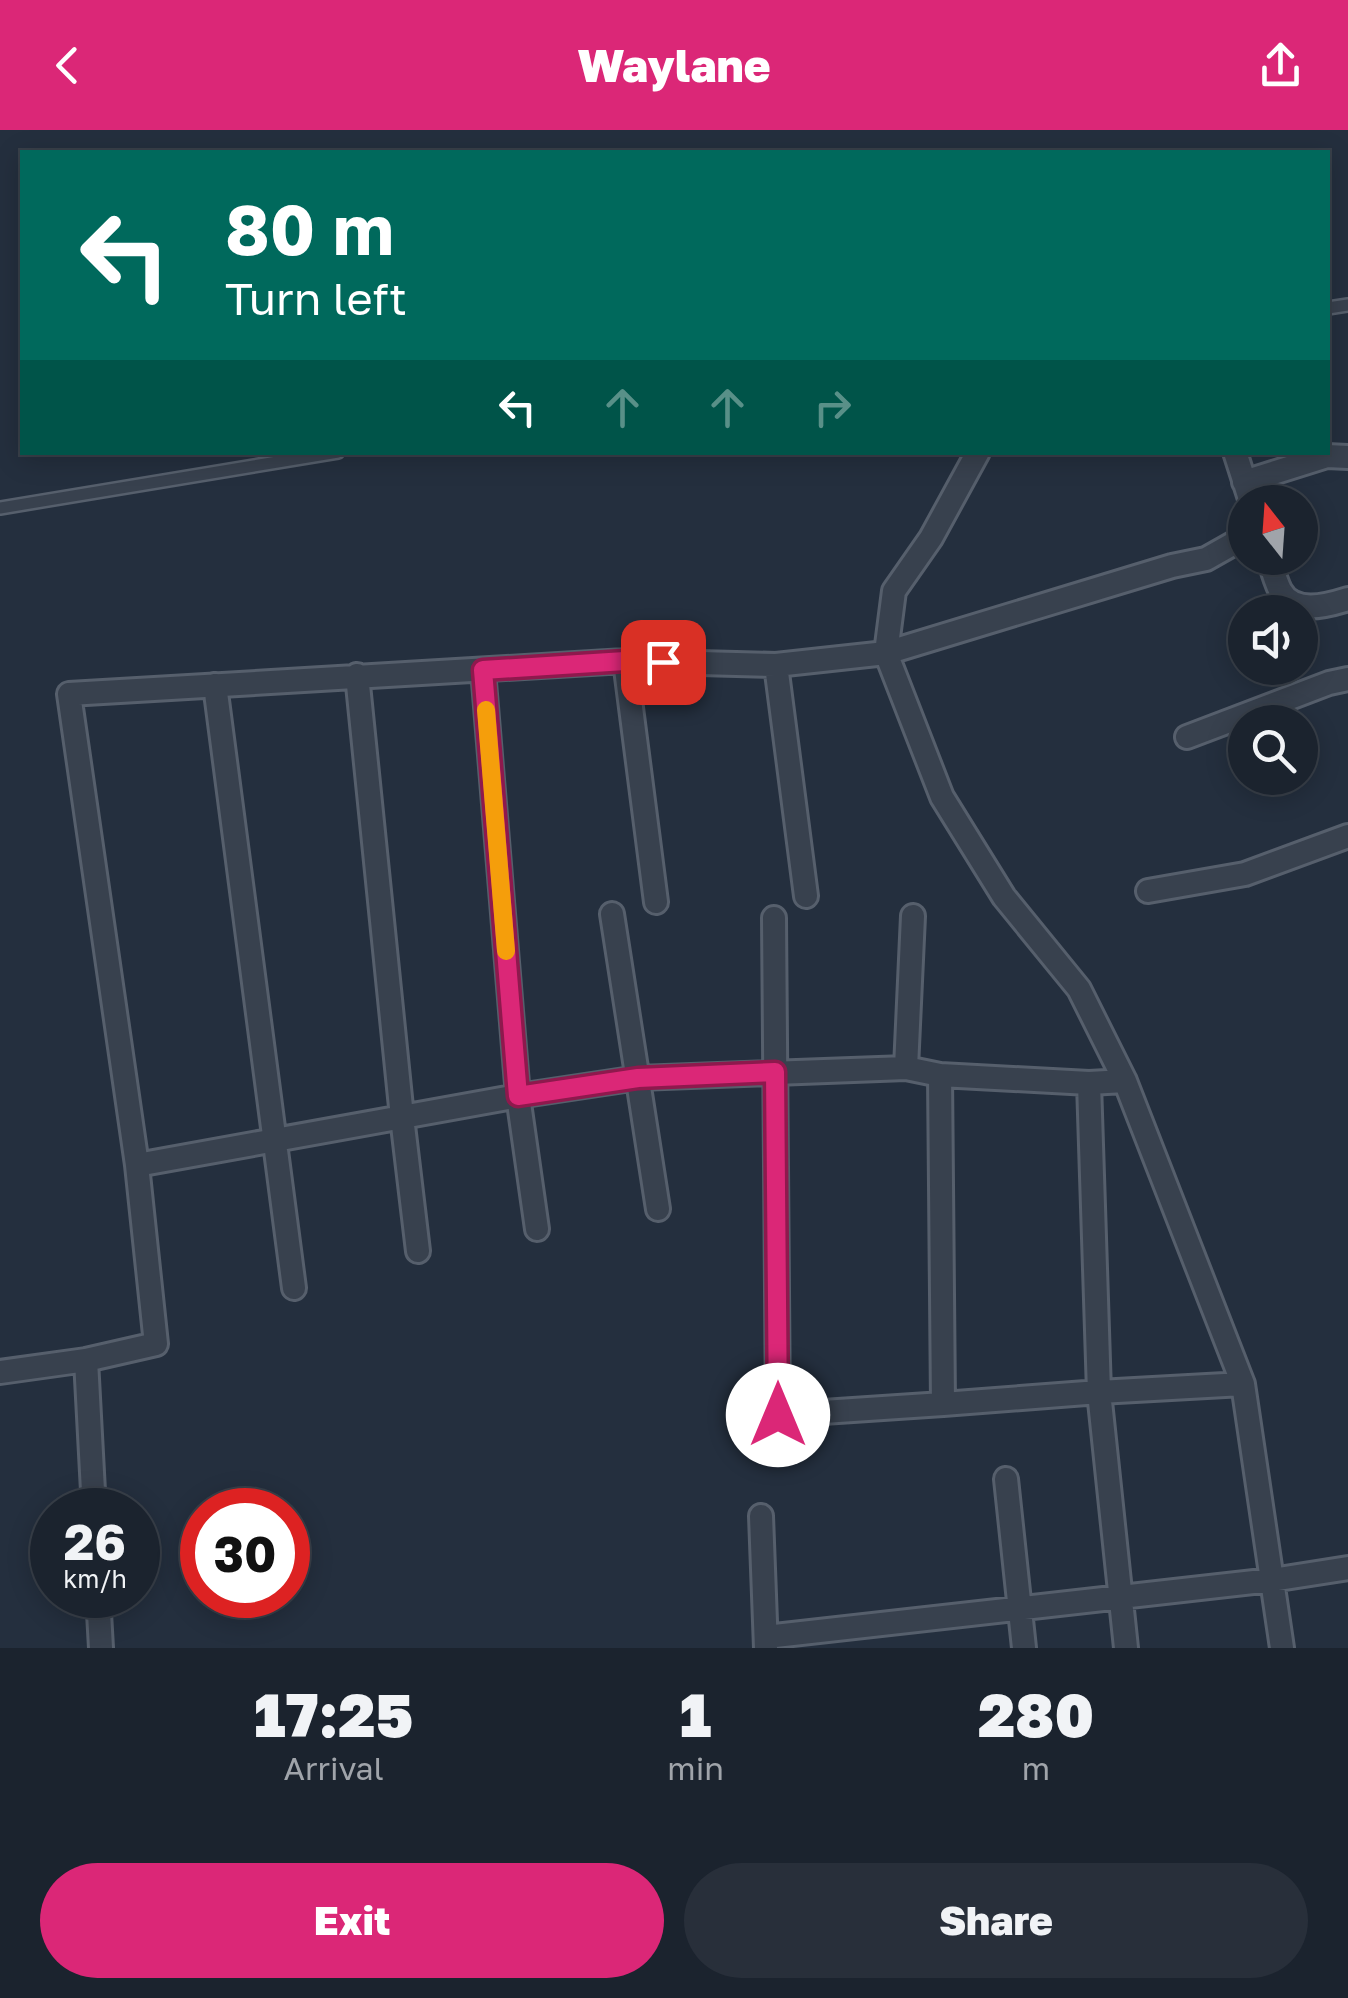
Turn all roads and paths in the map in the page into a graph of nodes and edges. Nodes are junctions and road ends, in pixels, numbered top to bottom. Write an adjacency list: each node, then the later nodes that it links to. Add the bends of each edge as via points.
1 (320, 455): 7 (lane)
2 (976, 455): 11 (street, via 894,590)
3 (1236, 455): 5 (street)
4 (1348, 456): 6 (street, via 1327,456)
5 (1246, 485)
6 (1263, 485)
7 (0, 508)
8 (1228, 546): 11 (street, via 1206,560)
9 (1274, 575): 10 (street, via 1280,592 1303,607)
10 (1348, 599)
11 (886, 653): 13 (street); 30 (street, via 942,798 1004,896 1079,989)
12 (625, 661): 13 (street); 14 (street); 22 (street)
13 (776, 664): 21 (street)
14 (483, 670): 15 (street); 32 (street)
15 (357, 676): 17 (street); 33 (street)
16 (1348, 679): 18 (street)
17 (216, 685): 34 (street); 35 (street, via 69,694)
18 (1187, 737)
19 (1348, 836): 20 (street, via 1245,874)
20 (1148, 891)
21 (806, 896)
22 (656, 902)
23 (612, 914): 29 (street)
24 (913, 916): 26 (street)
25 (774, 918): 27 (street)
26 (906, 1068): 27 (street); 28 (street)
27 (775, 1072): 29 (street); 44 (street, via 778,1415)
28 (940, 1075): 31 (street); 44 (street)
29 (638, 1078): 32 (street); 36 (street)
30 (1125, 1081): 31 (street); 42 (street)
31 (1089, 1083): 43 (street)
32 (518, 1096): 33 (street); 37 (street)
33 (402, 1117): 34 (street); 38 (street)
34 (275, 1140): 35 (street); 39 (street)
35 (137, 1165): 40 (street, via 156,1344)
36 (658, 1209)
37 (537, 1229)
38 (418, 1252)
39 (294, 1288)
40 (86, 1360): 41 (street); 46 (street)
41 (0, 1372)
42 (1244, 1384): 43 (street); 49 (street)
43 (1099, 1392): 44 (street); 50 (street)
44 (943, 1404)
45 (1006, 1479): 51 (street)
46 (93, 1488)
47 (761, 1516): 53 (street)
48 (1348, 1568): 49 (street)
49 (1272, 1580): 50 (street); 57 (street)
50 (1120, 1597): 51 (street); 56 (street)
51 (1020, 1608): 53 (street); 55 (street)
52 (99, 1618): 54 (street)
53 (766, 1642)
54 (101, 1648)
55 (1024, 1648)
56 (1126, 1648)
57 (1282, 1648)

